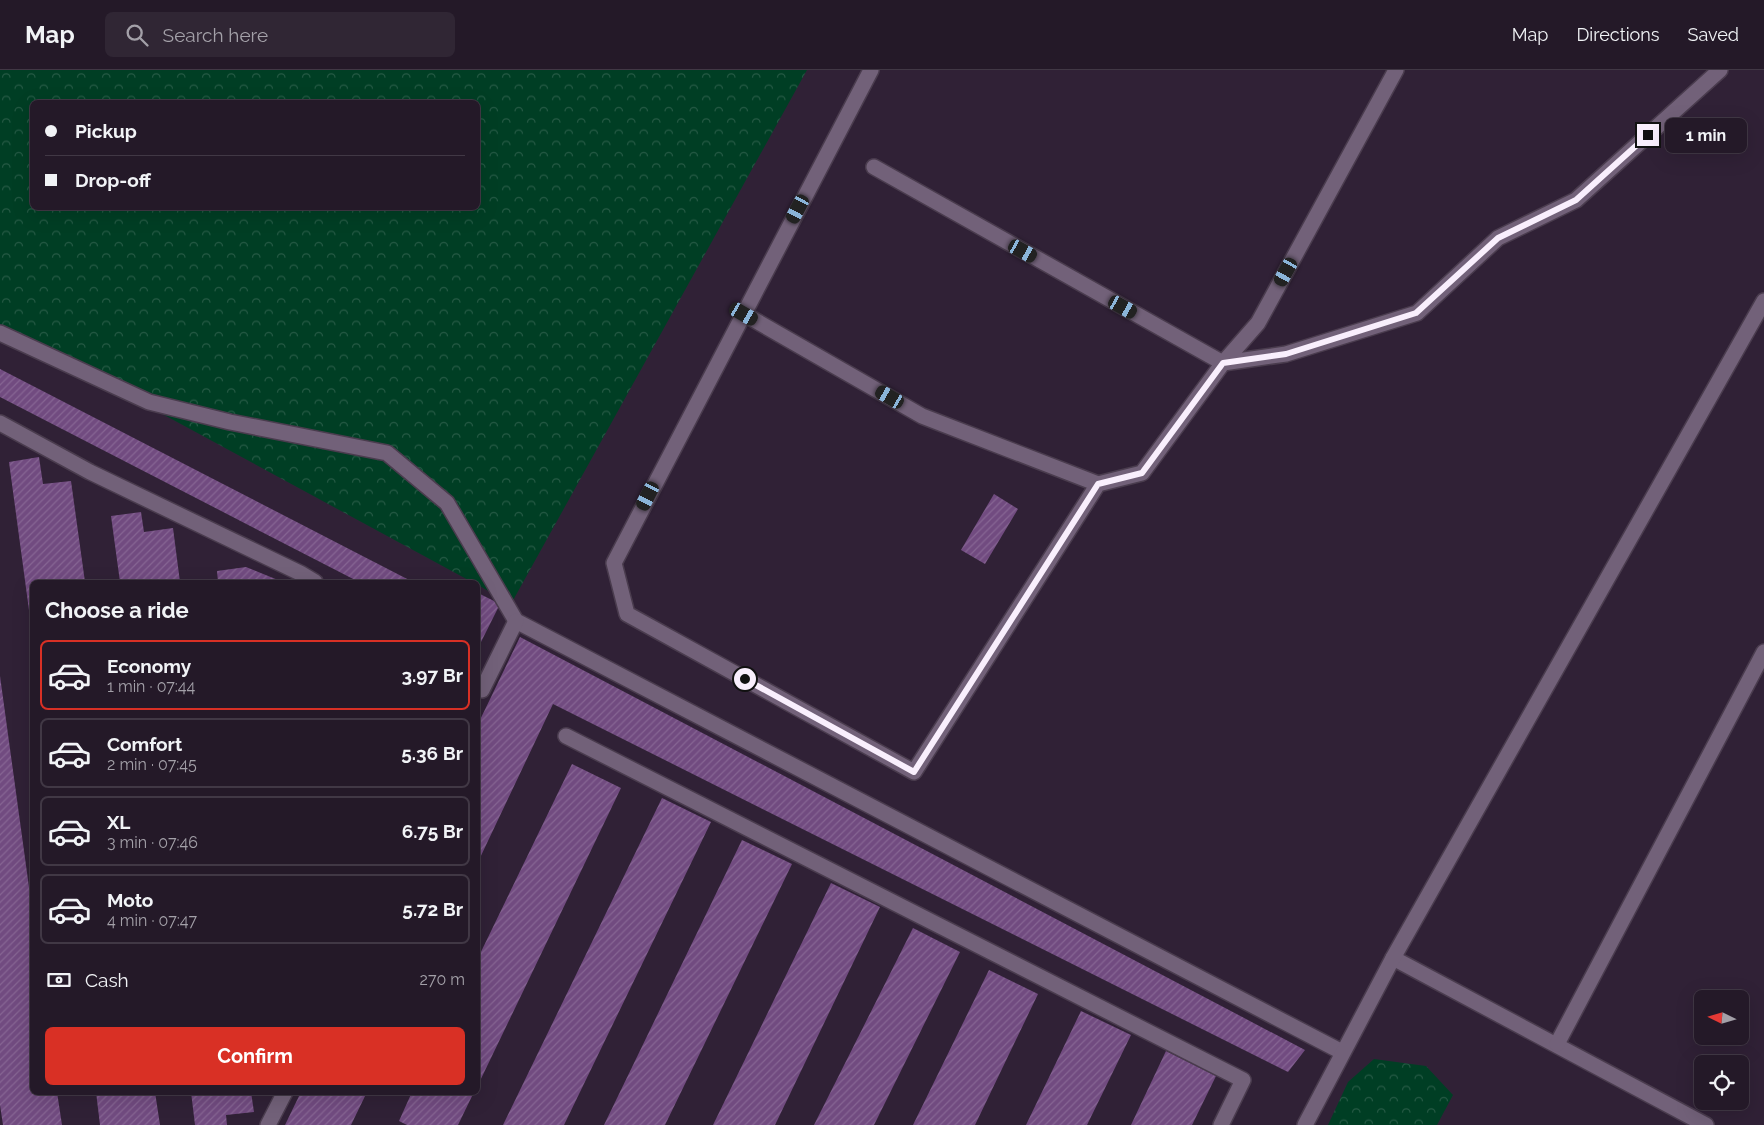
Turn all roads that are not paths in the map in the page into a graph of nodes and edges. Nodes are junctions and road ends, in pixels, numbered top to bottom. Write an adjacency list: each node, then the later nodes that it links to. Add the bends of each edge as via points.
1 (871, 70): 6 (lane)
2 (1396, 70): 8 (lane, via 1258,323)
3 (1720, 70): 8 (lane, via 1576,200 1498,238 1416,313 1286,354)
4 (874, 167): 8 (lane)
5 (1764, 301): 16 (lane)
6 (744, 314): 10 (lane, via 922,416); 10 (lane, via 614,563 627,614 914,772)
7 (0, 333): 12 (lane, via 149,402 230,422 387,453 447,503)
8 (1223, 363): 10 (lane, via 1142,473)
9 (0, 423): 11 (lane, via 90,472)
10 (1098, 484)
11 (312, 580)
12 (516, 621): 14 (lane); 18 (lane)
13 (1764, 652): 17 (lane)
14 (480, 690)
15 (566, 736): 21 (lane, via 1243,1080)
16 (1393, 958): 17 (lane); 18 (lane)
17 (1557, 1044): 23 (lane)
18 (1342, 1052): 22 (lane)
19 (283, 1095): 20 (lane)
20 (268, 1125)
21 (1221, 1125)
22 (1305, 1125)
23 (1706, 1125)

